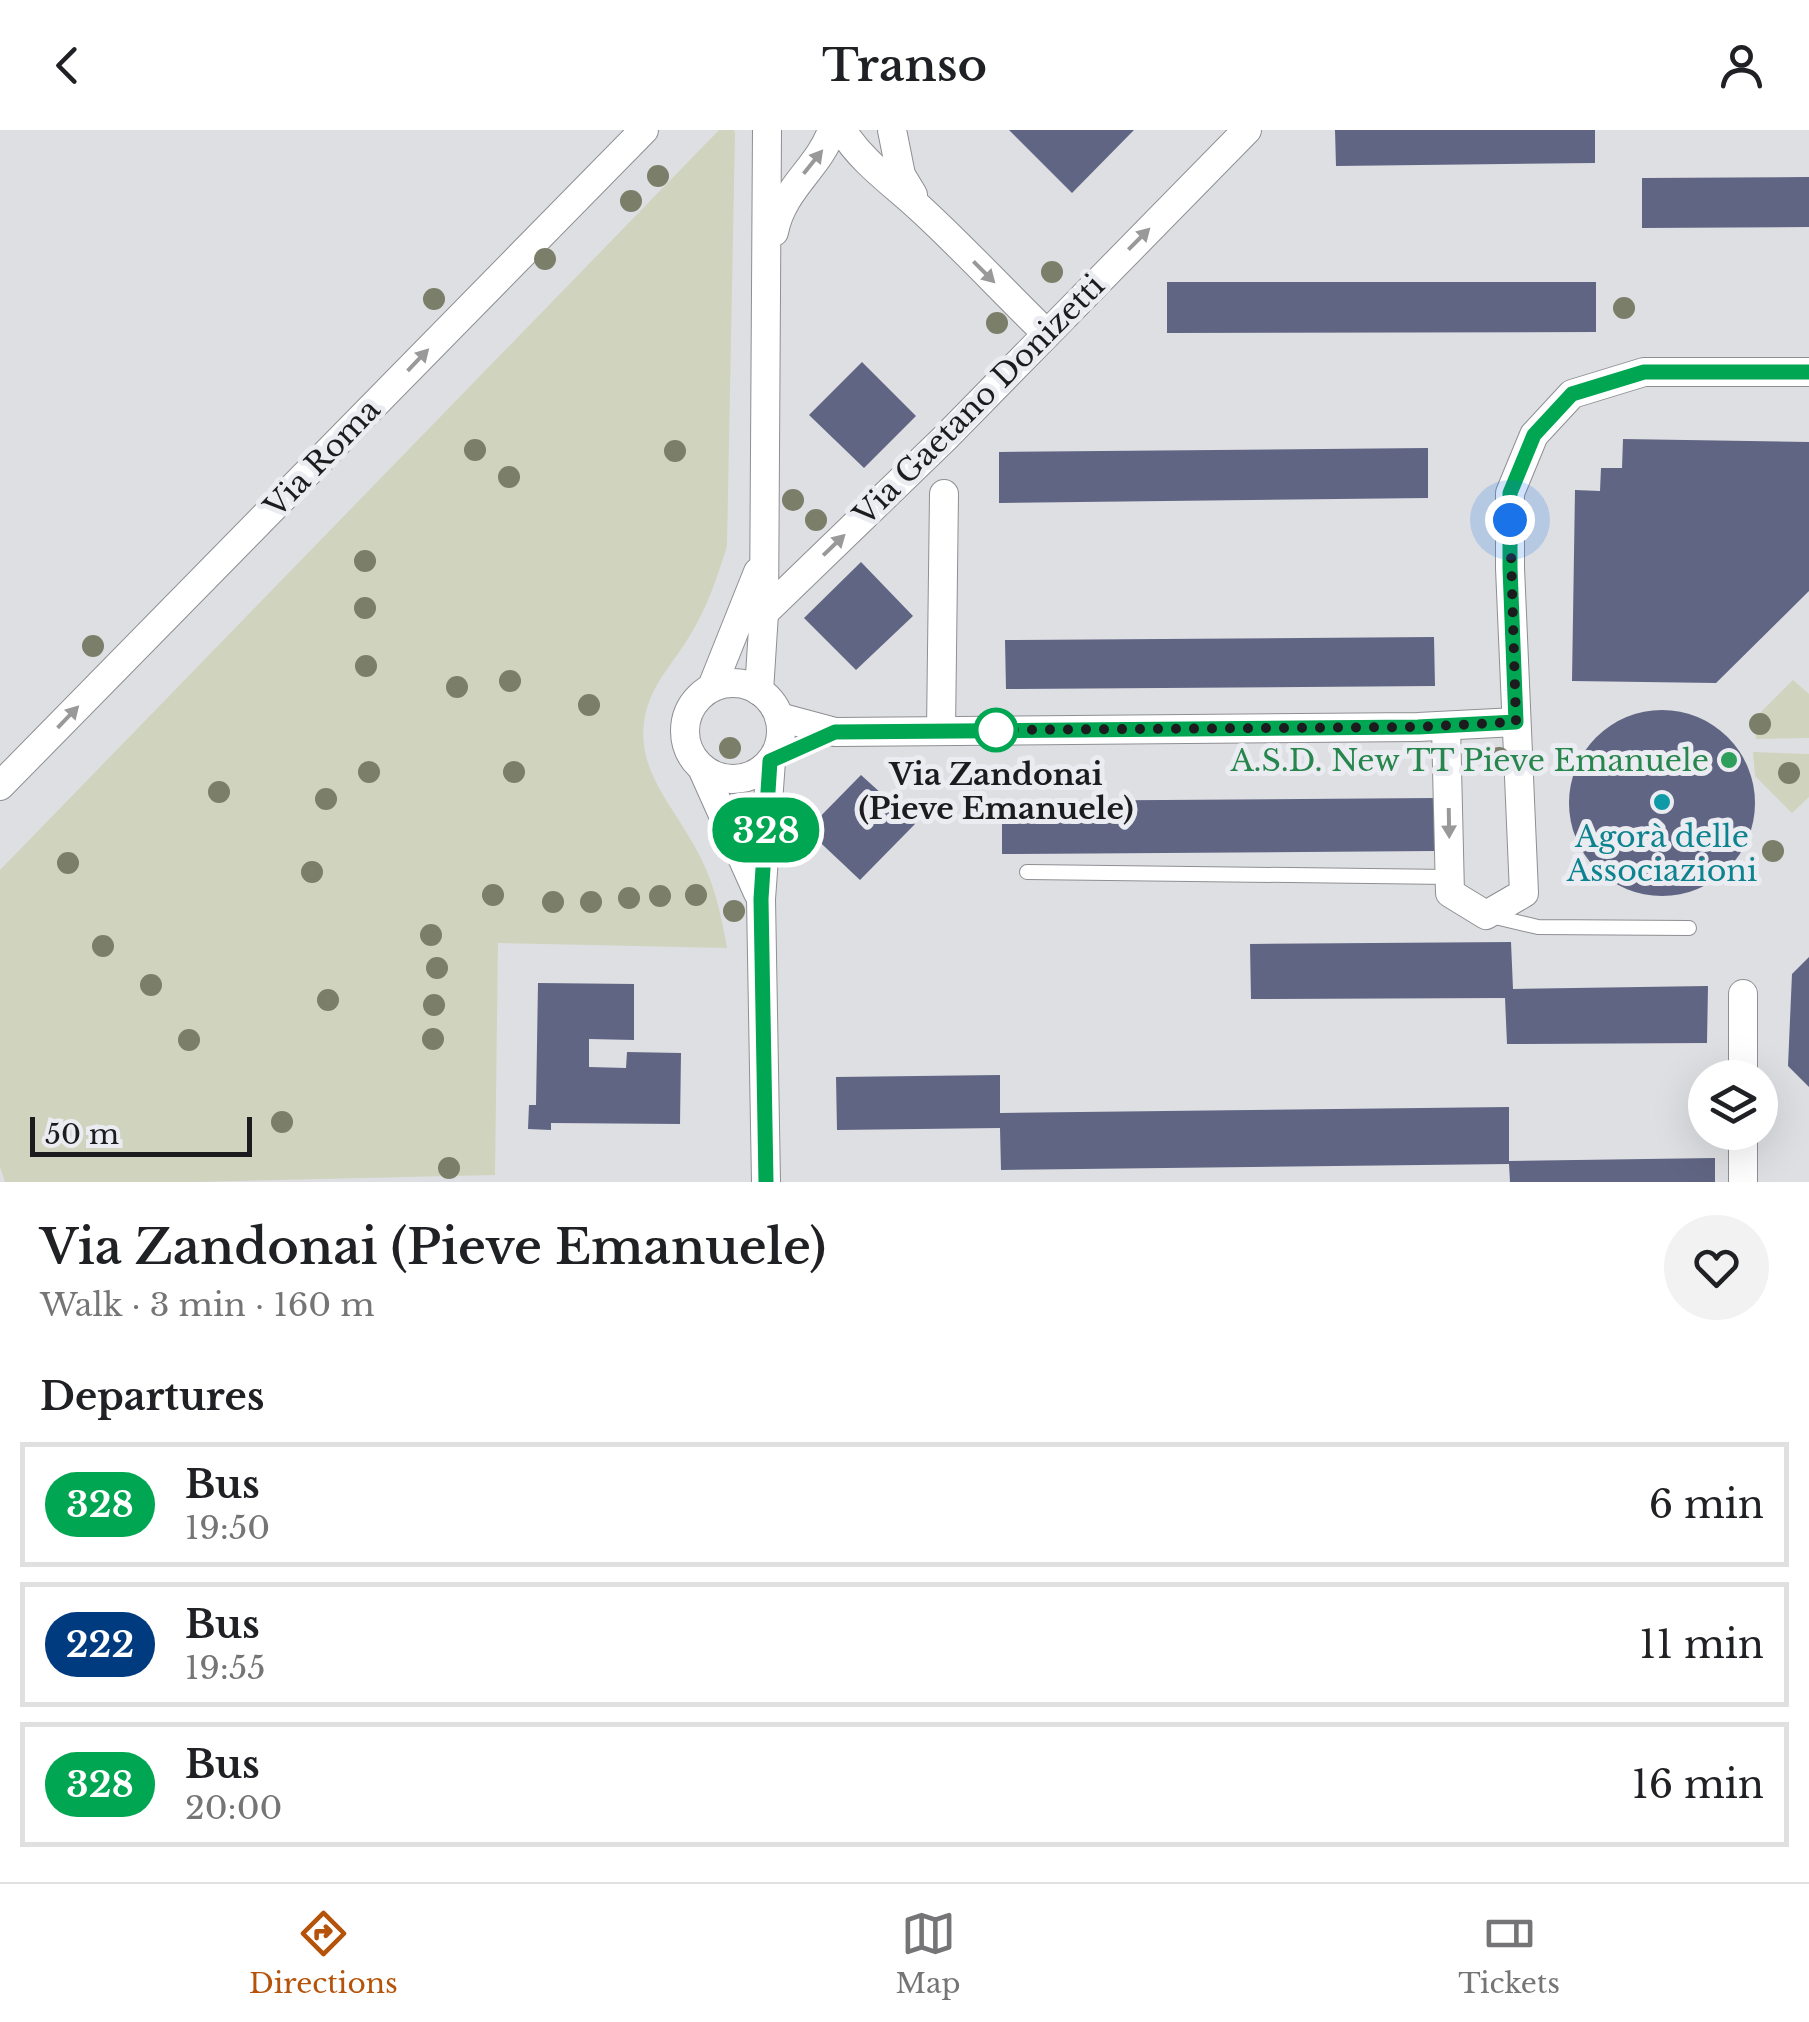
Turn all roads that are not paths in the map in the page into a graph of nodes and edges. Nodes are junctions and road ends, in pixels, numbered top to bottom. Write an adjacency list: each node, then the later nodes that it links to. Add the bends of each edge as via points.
1 (644, 130): 23 (street, Via Roma, one-way to 1)
2 (768, 130): 8 (street)
3 (832, 130): 8 (street, one-way to 3, via 792,187)
4 (842, 130): 7 (street)
5 (892, 130): 7 (street, via 902,175)
6 (1247, 130): 9 (street, Via Gaetano Donizetti, one-way to 6)
7 (922, 210): 9 (street, one-way to 9)
8 (768, 258): 12 (street)
9 (1046, 334): 13 (street, Via Gaetano Donizetti, one-way to 9)
10 (1809, 372): 17 (street, via 1619,377 1572,394 1534,435 1510,493)
11 (944, 494): 19 (street)
12 (764, 557): 13 (street); 14 (street)
13 (764, 613): 15 (street)
14 (712, 688): 15 (street, via 744,684); 22 (street, via 699,696 684,731)
15 (759, 691): 16 (street)
16 (779, 717): 20 (street); 21 (street, via 778,748)
17 (1516, 722): 18 (street); 27 (street, via 1524,893)
18 (1446, 726): 19 (street); 25 (street, one-way to 25)
19 (941, 731): 20 (street)
20 (835, 732): 21 (street)
21 (770, 761): 22 (street, via 760,772 730,780); 26 (street)
22 (702, 768): 26 (street)
23 (0, 786)
24 (1028, 872): 25 (lane)
25 (1450, 876): 27 (street, via 1450,893)
26 (761, 899): 32 (street)
27 (1486, 915): 28 (lane, via 1538,927)
28 (1689, 928)
29 (1743, 994): 30 (street)
30 (1743, 1060)
31 (1743, 1150): 33 (street)
32 (766, 1182)
33 (1744, 1182)

